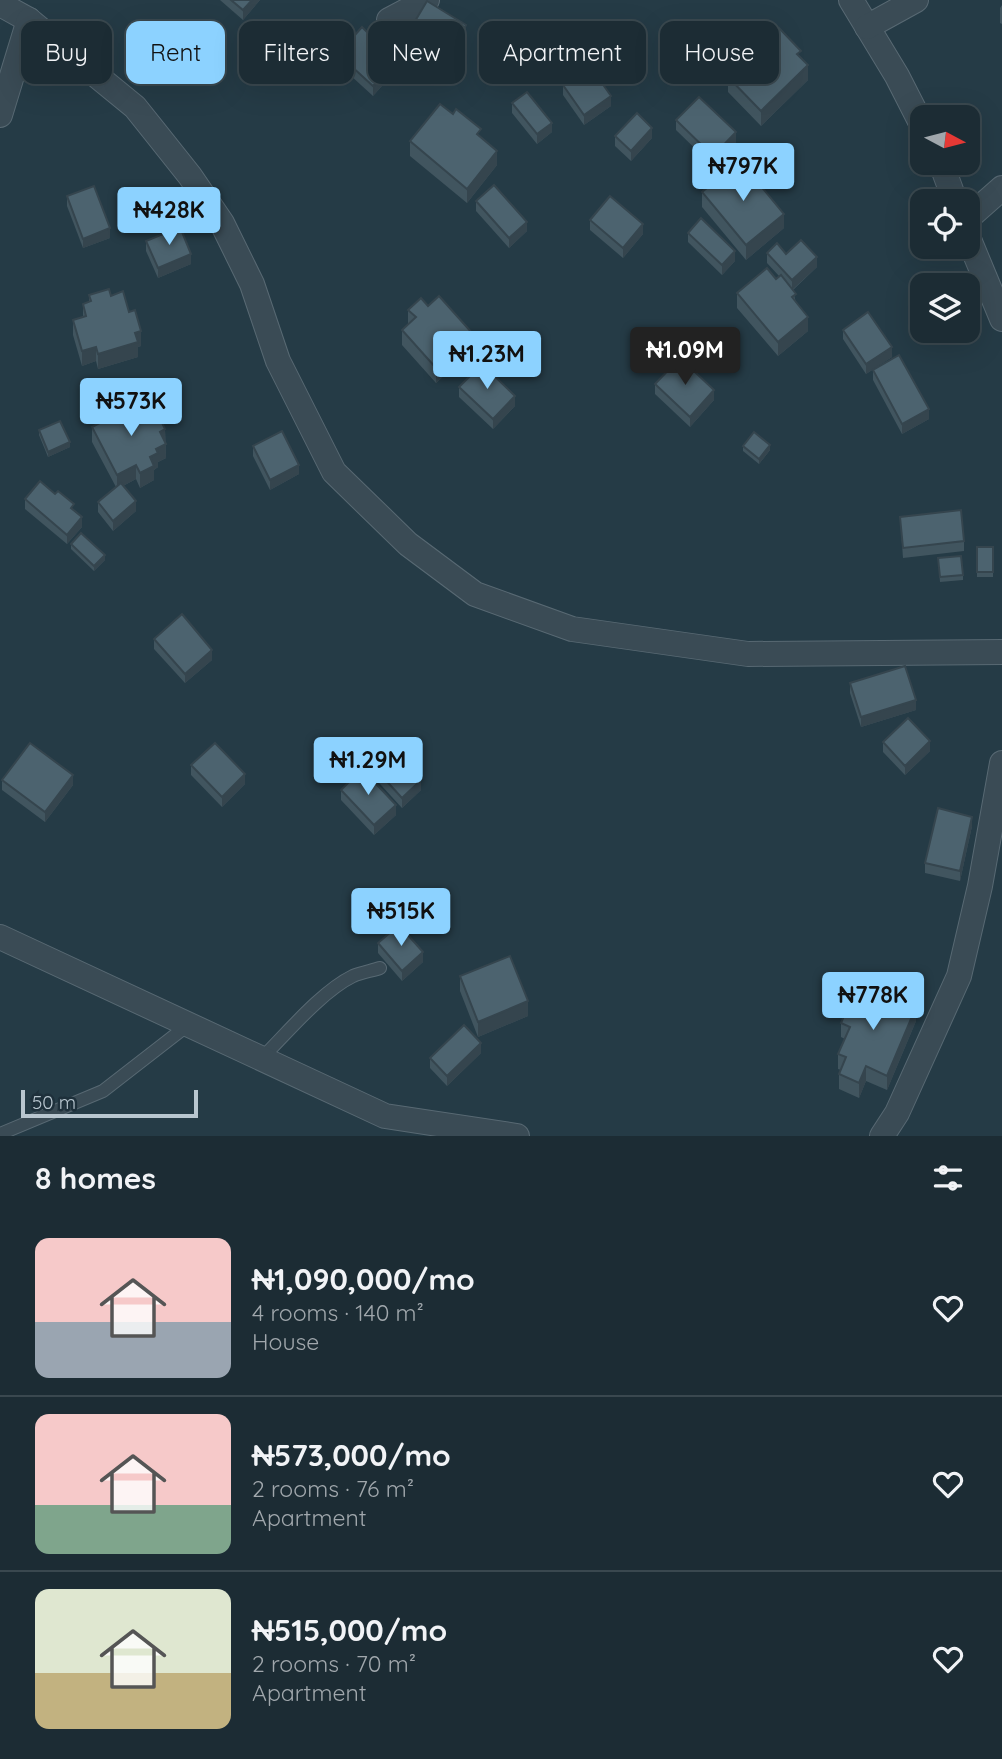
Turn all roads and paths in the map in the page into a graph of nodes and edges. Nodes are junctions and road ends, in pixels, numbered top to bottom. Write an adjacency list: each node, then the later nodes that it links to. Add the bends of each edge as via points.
1 (427, 0): 6 (street)
2 (851, 0): 7 (street)
3 (916, 0): 7 (street)
4 (0, 4): 5 (street)
5 (29, 20): 9 (street); 14 (street, via 135,107 222,223 252,284 278,361 334,472 408,544 475,594 572,629 748,654)
6 (389, 20)
7 (867, 27): 8 (street)
8 (911, 105)
9 (0, 115)
10 (1002, 188): 11 (street)
11 (980, 207)
12 (977, 259): 13 (street)
13 (1002, 319)
14 (1002, 652)
15 (1002, 763): 22 (street, via 959,976 897,1113)
16 (0, 937): 18 (street)
17 (380, 968): 19 (lane, via 343,982)
18 (188, 1025): 19 (street); 20 (lane, via 103,1091)
19 (262, 1058): 21 (street, via 385,1116)
20 (0, 1134)
21 (517, 1136)
22 (882, 1136)

